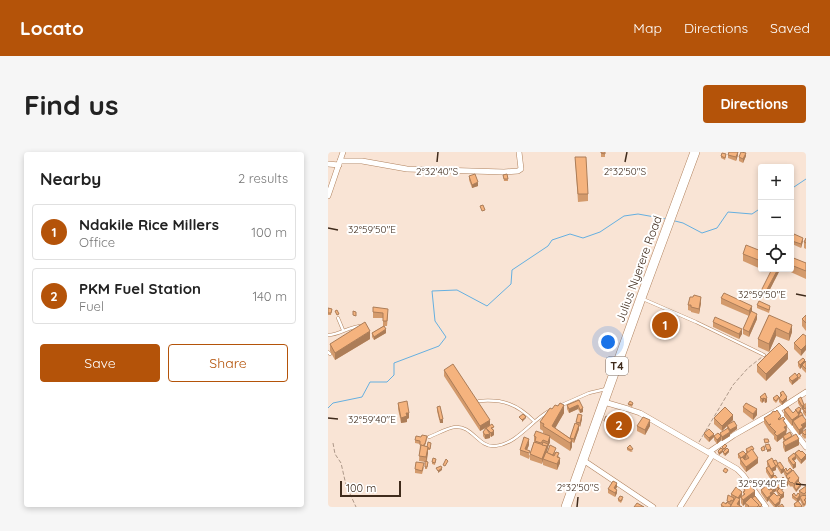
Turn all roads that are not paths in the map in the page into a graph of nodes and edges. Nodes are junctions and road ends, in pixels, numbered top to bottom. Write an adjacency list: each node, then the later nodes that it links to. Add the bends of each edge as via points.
1 (343, 152): 4 (street)
2 (519, 152): 4 (street, via 521,169 504,172 407,169 362,161)
3 (695, 152): 7 (highway, Julius Nyerere Road / T4)
4 (340, 163): 5 (street); 6 (street)
5 (328, 164)
6 (328, 196)
7 (641, 298): 12 (lane); 13 (highway, Julius Nyerere Road / T4)
8 (338, 318): 10 (lane)
9 (365, 328): 10 (lane, via 357,326)
10 (343, 330): 11 (lane)
11 (328, 336)
12 (764, 355)
13 (608, 389): 16 (highway, Julius Nyerere Road / T4); 18 (lane, via 589,393 562,404)
14 (806, 392): 17 (street)
15 (479, 402): 18 (lane, via 506,402 519,407)
16 (604, 402): 21 (street, via 640,413); 22 (highway, Julius Nyerere Road / T4)
17 (778, 410): 20 (street); 21 (street, via 734,435)
18 (534, 420): 19 (lane, via 518,435 496,446 484,444 460,427 452,427)
19 (429, 437)
20 (806, 447)
21 (711, 453): 25 (street); 26 (street, via 737,469)
22 (583, 460): 23 (highway, Julius Nyerere Road / T4); 24 (street)
23 (567, 507)
24 (652, 507)
25 (680, 507)
26 (766, 507)

